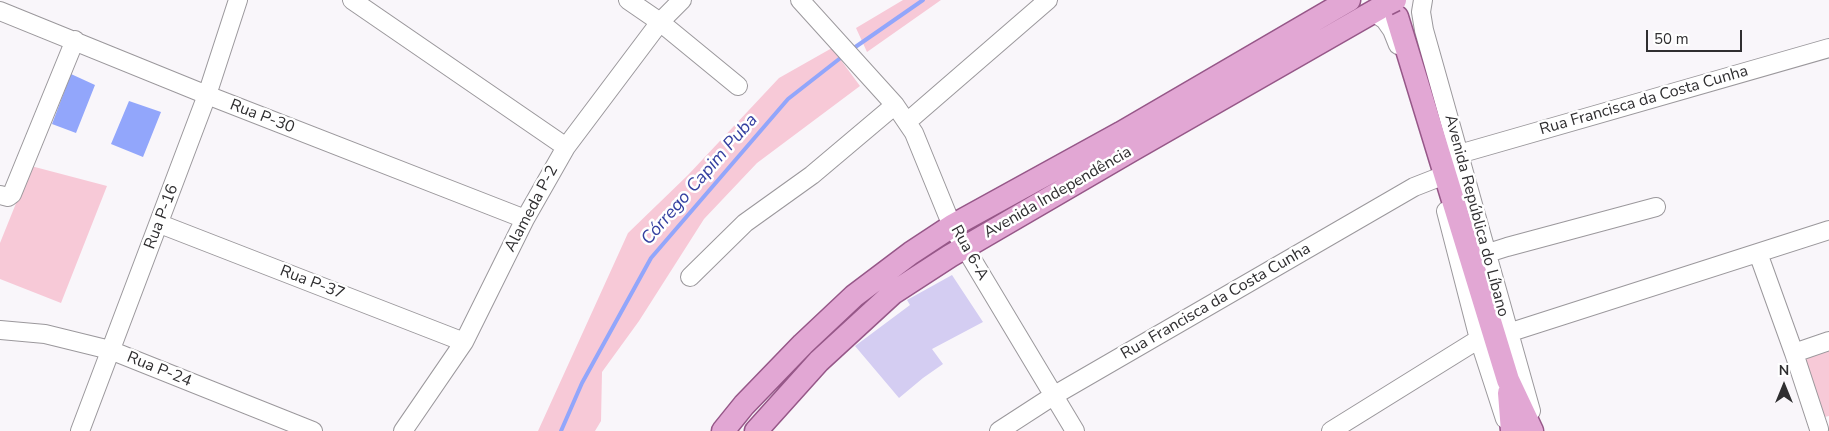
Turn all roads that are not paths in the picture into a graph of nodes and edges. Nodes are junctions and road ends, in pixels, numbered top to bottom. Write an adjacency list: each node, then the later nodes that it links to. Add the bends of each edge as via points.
1 (238, 0): 15 (street, Rua P-16)
2 (352, 0): 19 (street)
3 (628, 0): 11 (street)
4 (682, 0): 11 (street, Alameda P-2)
5 (800, 0): 16 (street, Rua 6-A)
6 (1048, 0): 17 (street)
7 (1349, 0): 18 (main road, Avenida Independência)
8 (1423, 0): 20 (street, Avenida República do Líbano, via 1424,30)
9 (1388, 8): 18 (main road, Avenida Independência); 21 (street, Avenida República do Líbano, via 1385,20 1397,42); 39 (main road, Avenida República do Líbano)
10 (0, 11): 12 (street, Rua P-30)
11 (660, 22): 14 (street); 19 (street, Alameda P-2)
12 (75, 40): 15 (street, Rua P-30); 22 (street, via 12,194)
13 (1829, 48): 20 (street, Rua Francisca da Costa Cunha)
14 (738, 86)
15 (207, 95): 24 (street, Rua P-30); 25 (street, Rua P-16)
16 (895, 104): 17 (street, Rua 6-A); 31 (street, via 812,175 745,223)
17 (907, 122): 26 (street, Rua 6-A)
18 (1126, 142): 26 (main road, Avenida Independência); 28 (main road, Avenida Independência)
19 (566, 147): 24 (street, Alameda P-2)
20 (1459, 154): 29 (street, Avenida República do Líbano)
21 (1437, 178): 34 (street, Avenida República do Líbano); 40 (street, Rua Francisca da Costa Cunha, via 1414,187)
22 (0, 196)
23 (1656, 207): 29 (street)
24 (525, 219): 36 (street, Alameda P-2)
25 (160, 224): 36 (street, Rua P-37); 37 (street, Rua P-16)
26 (952, 226): 28 (street, Rua 6-A); 45 (main road, Avenida Independência, via 854,296 803,344)
27 (1829, 230): 30 (street)
28 (964, 248): 40 (street, Rua 6-A); 46 (main road, Avenida Independência, via 893,293 818,361)
29 (1488, 253): 33 (street, Avenida República do Líbano)
30 (1758, 253): 33 (street); 38 (street)
31 (690, 277)
32 (0, 330): 37 (street, Rua P-24, via 45,334)
33 (1508, 333): 52 (street, Avenida República do Líbano)
34 (1479, 339): 49 (street); 50 (street, Avenida República do Líbano)
35 (1829, 341): 38 (street)
36 (464, 342): 44 (street, Alameda P-2)
37 (110, 350): 42 (street, Rua P-16); 43 (street, Rua P-24)
38 (1794, 353): 41 (street)
39 (1508, 380): 50 (main road, Avenida República do Líbano); 51 (main road, Avenida República do Líbano)
40 (1053, 396): 47 (street, Rua Francisca da Costa Cunha); 48 (street, Rua 6-A)
41 (1820, 429)
42 (80, 431)
43 (313, 431)
44 (403, 431)
45 (724, 431)
46 (756, 431)
47 (999, 431)
48 (1075, 431)
49 (1331, 431)
50 (1510, 431)
51 (1532, 431)
52 (1536, 431)

